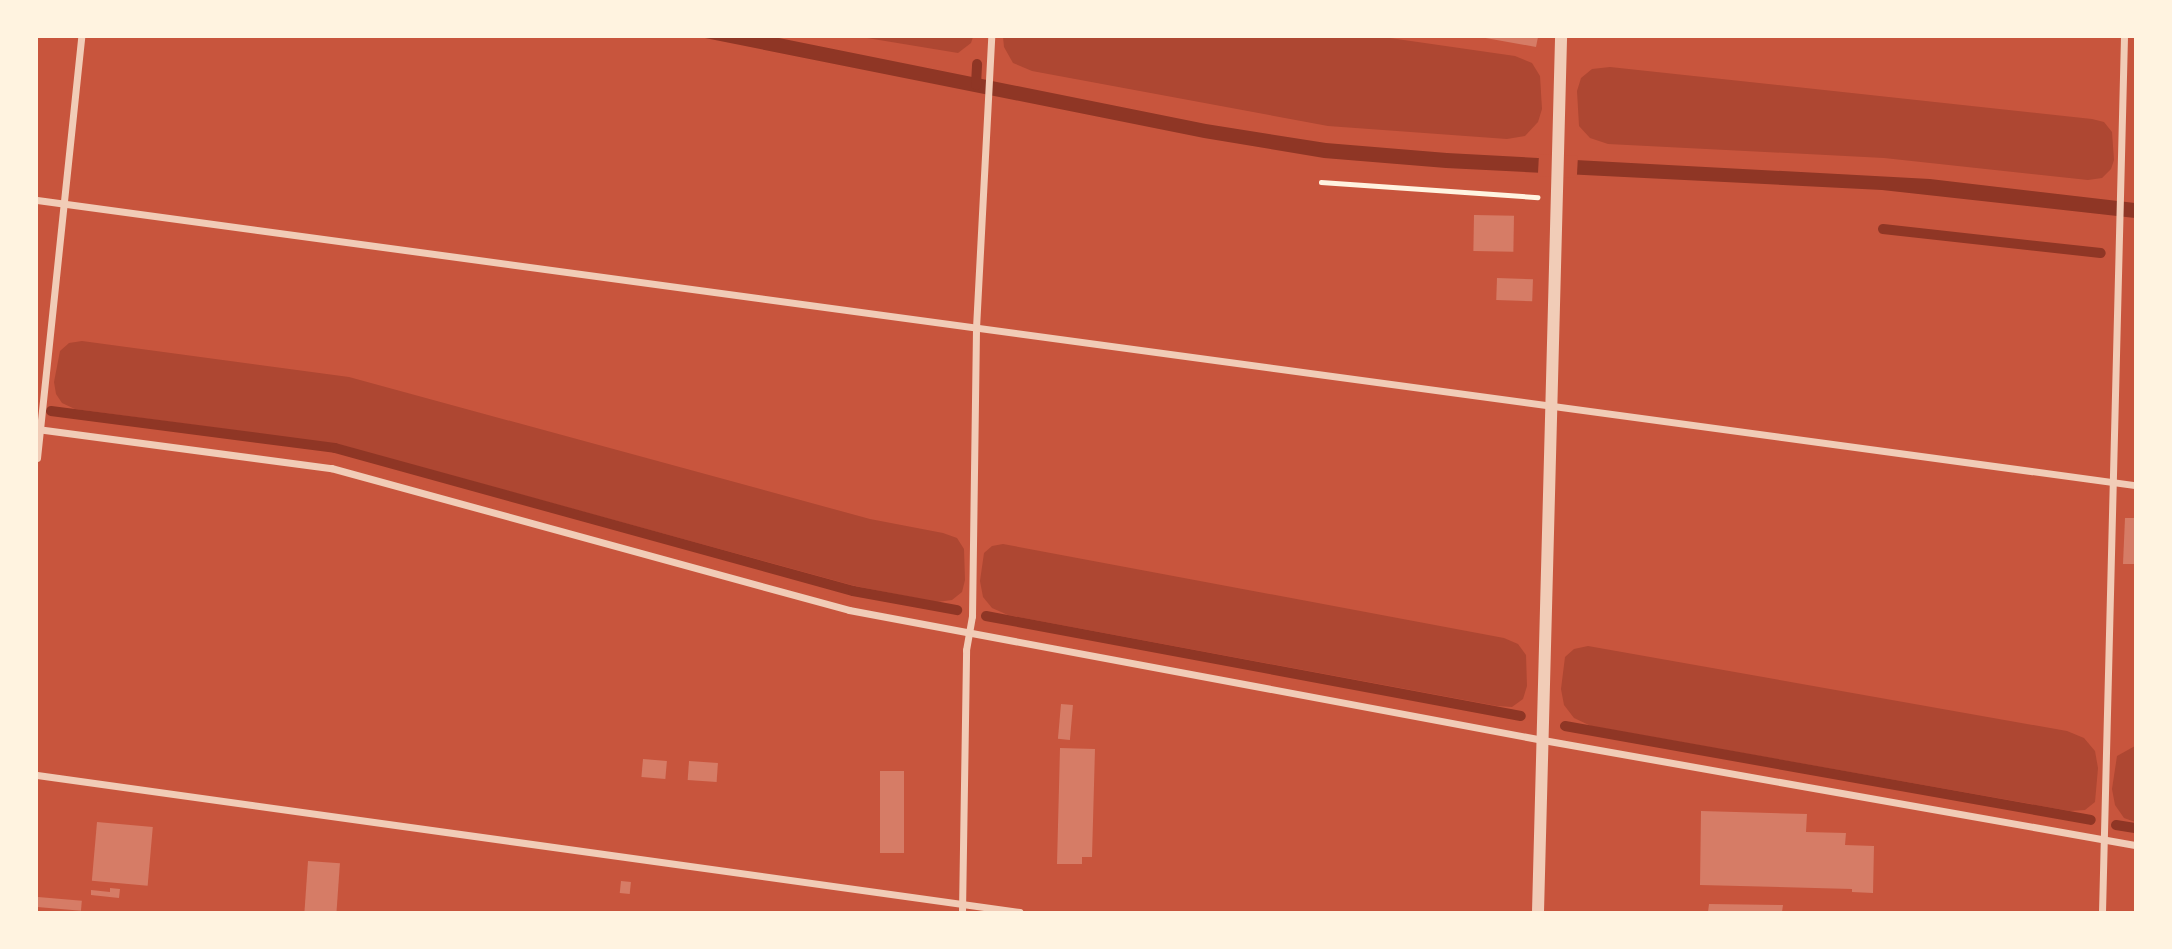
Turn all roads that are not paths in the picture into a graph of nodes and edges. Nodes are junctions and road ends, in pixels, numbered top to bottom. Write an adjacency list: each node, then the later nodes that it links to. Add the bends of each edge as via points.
1 (81, 37): 6 (street)
2 (991, 37): 7 (street)
3 (1561, 37): 8 (street)
4 (2124, 37): 11 (street)
5 (37, 200): 6 (street)
6 (63, 204): 7 (street); 9 (street)
7 (976, 328): 8 (street); 13 (street)
8 (1552, 406): 11 (street); 14 (street)
9 (38, 429): 10 (street); 13 (street, via 331,468 849,610)
10 (37, 458)
11 (2113, 482): 12 (street); 16 (street)
12 (2135, 485)
13 (969, 633): 14 (street); 18 (street)
14 (1543, 740): 16 (street); 20 (street)
15 (37, 775): 18 (street)
16 (2104, 840): 17 (street); 21 (street)
17 (2135, 845)
18 (962, 908): 19 (street)
19 (1019, 912)
20 (1538, 912)
21 (2102, 912)

